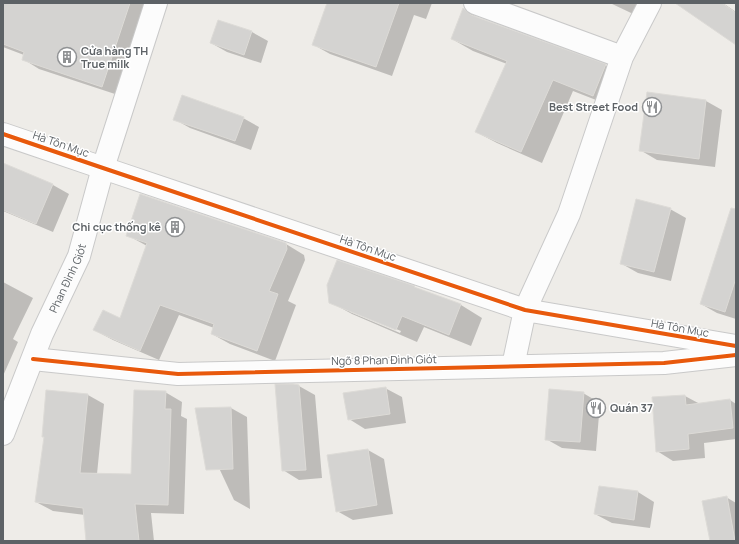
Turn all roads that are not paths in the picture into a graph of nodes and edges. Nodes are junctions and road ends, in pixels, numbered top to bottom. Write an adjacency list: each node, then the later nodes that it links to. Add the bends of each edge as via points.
1 (156, 3): 6 (street, Phan Đình Giót)
2 (475, 3): 4 (street)
3 (650, 3): 4 (street)
4 (622, 58): 7 (street, via 569,214)
5 (3, 134): 6 (street, Hà Tôn Mục)
6 (103, 168): 7 (street, Hà Tôn Mục); 10 (street, Phan Đình Giót, via 79,256)
7 (525, 310): 8 (street, Hà Tôn Mục); 11 (street)
8 (736, 346)
9 (736, 355): 11 (street, Ngõ 8 Phan Đình Giót, via 664,363)
10 (33, 359): 11 (street, Ngõ 8 Phan Đình Giót, via 178,374); 12 (street, Phan Đình Giót)
11 (512, 366)
12 (3, 434)

